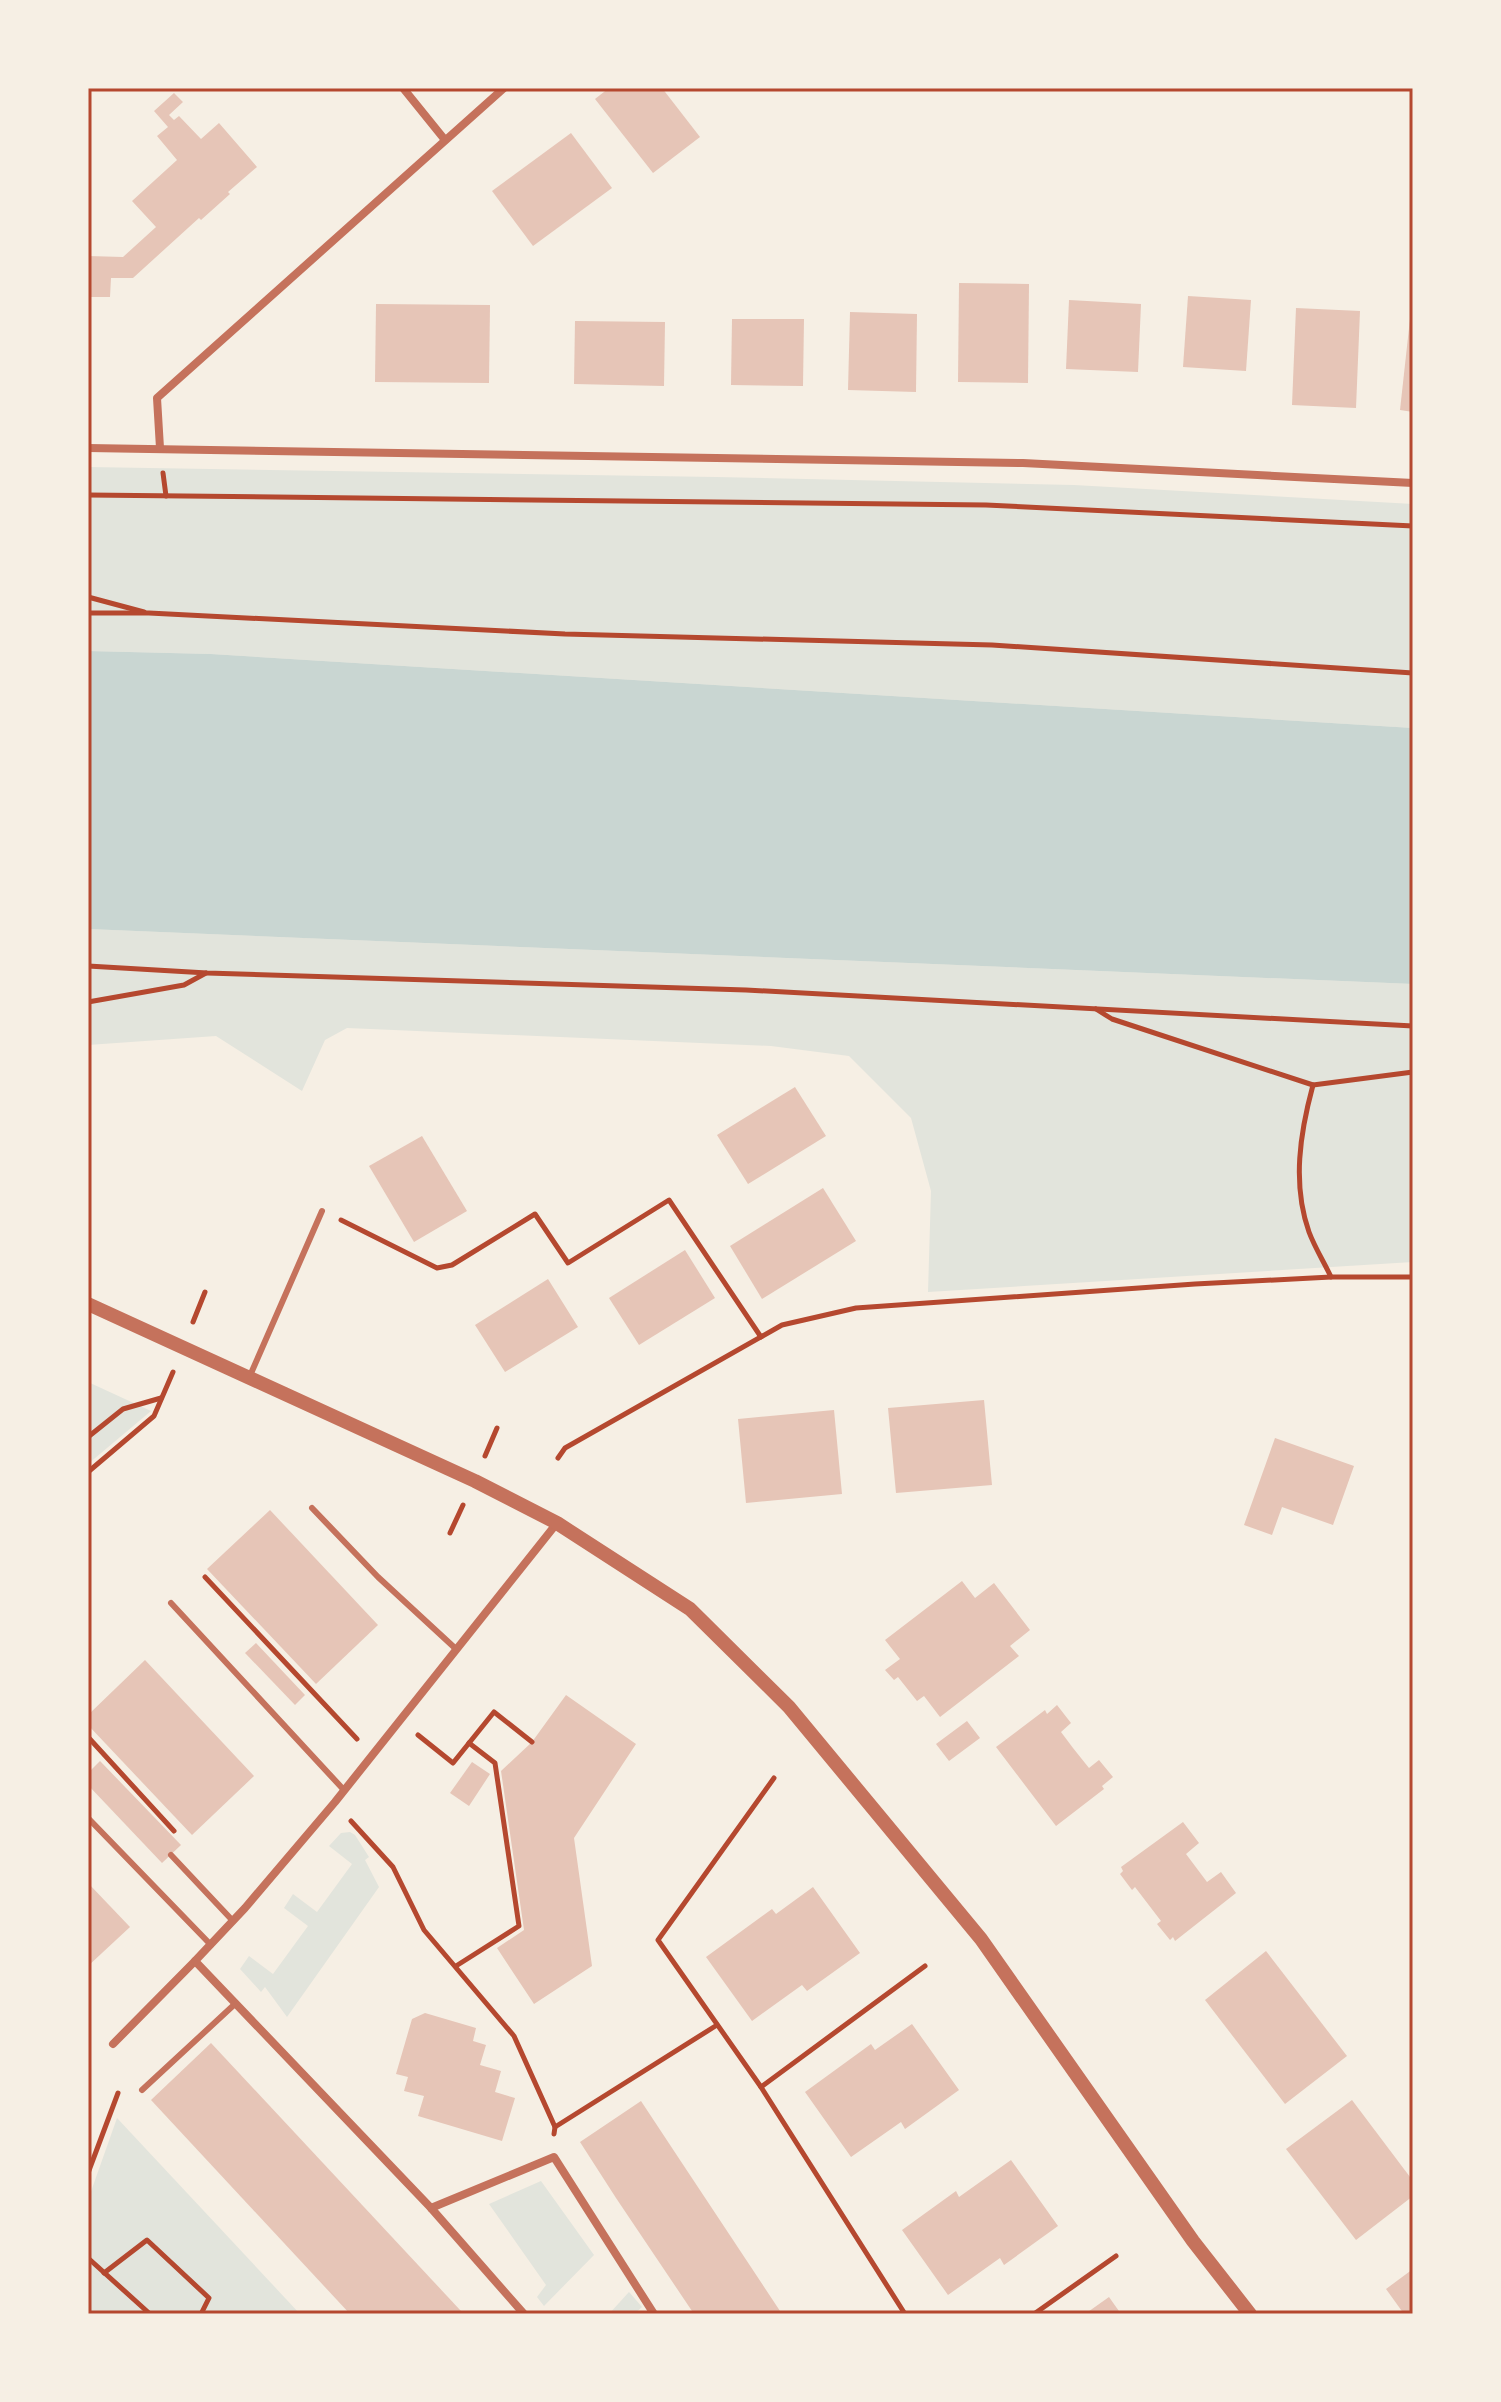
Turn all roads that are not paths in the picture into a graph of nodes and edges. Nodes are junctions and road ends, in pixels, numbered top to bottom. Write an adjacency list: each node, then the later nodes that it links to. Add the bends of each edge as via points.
1 (403, 88): 3 (street)
2 (504, 88): 3 (street)
3 (445, 140): 5 (street, via 157,398)
4 (88, 448): 5 (street)
5 (160, 448): 6 (street, via 1023,463)
6 (1413, 483)
7 (322, 1211): 9 (lane)
8 (88, 1304): 9 (street)
9 (249, 1378): 11 (street)
10 (312, 1508): 13 (lane)
11 (557, 1523): 13 (street); 26 (street, via 690,1609 789,1707 981,1939)
12 (171, 1603): 14 (lane)
13 (456, 1649): 14 (street)
14 (343, 1789): 17 (street)
15 (88, 1818): 18 (lane)
16 (171, 1855): 17 (lane)
17 (233, 1921): 18 (street)
18 (211, 1945): 19 (street)
19 (195, 1961): 20 (street); 21 (street)
20 (236, 2003): 22 (lane); 23 (street)
21 (113, 2044)
22 (142, 2090)
23 (431, 2208): 24 (street); 25 (street, via 554,2157)
24 (524, 2314)
25 (654, 2314)
26 (1250, 2314)

